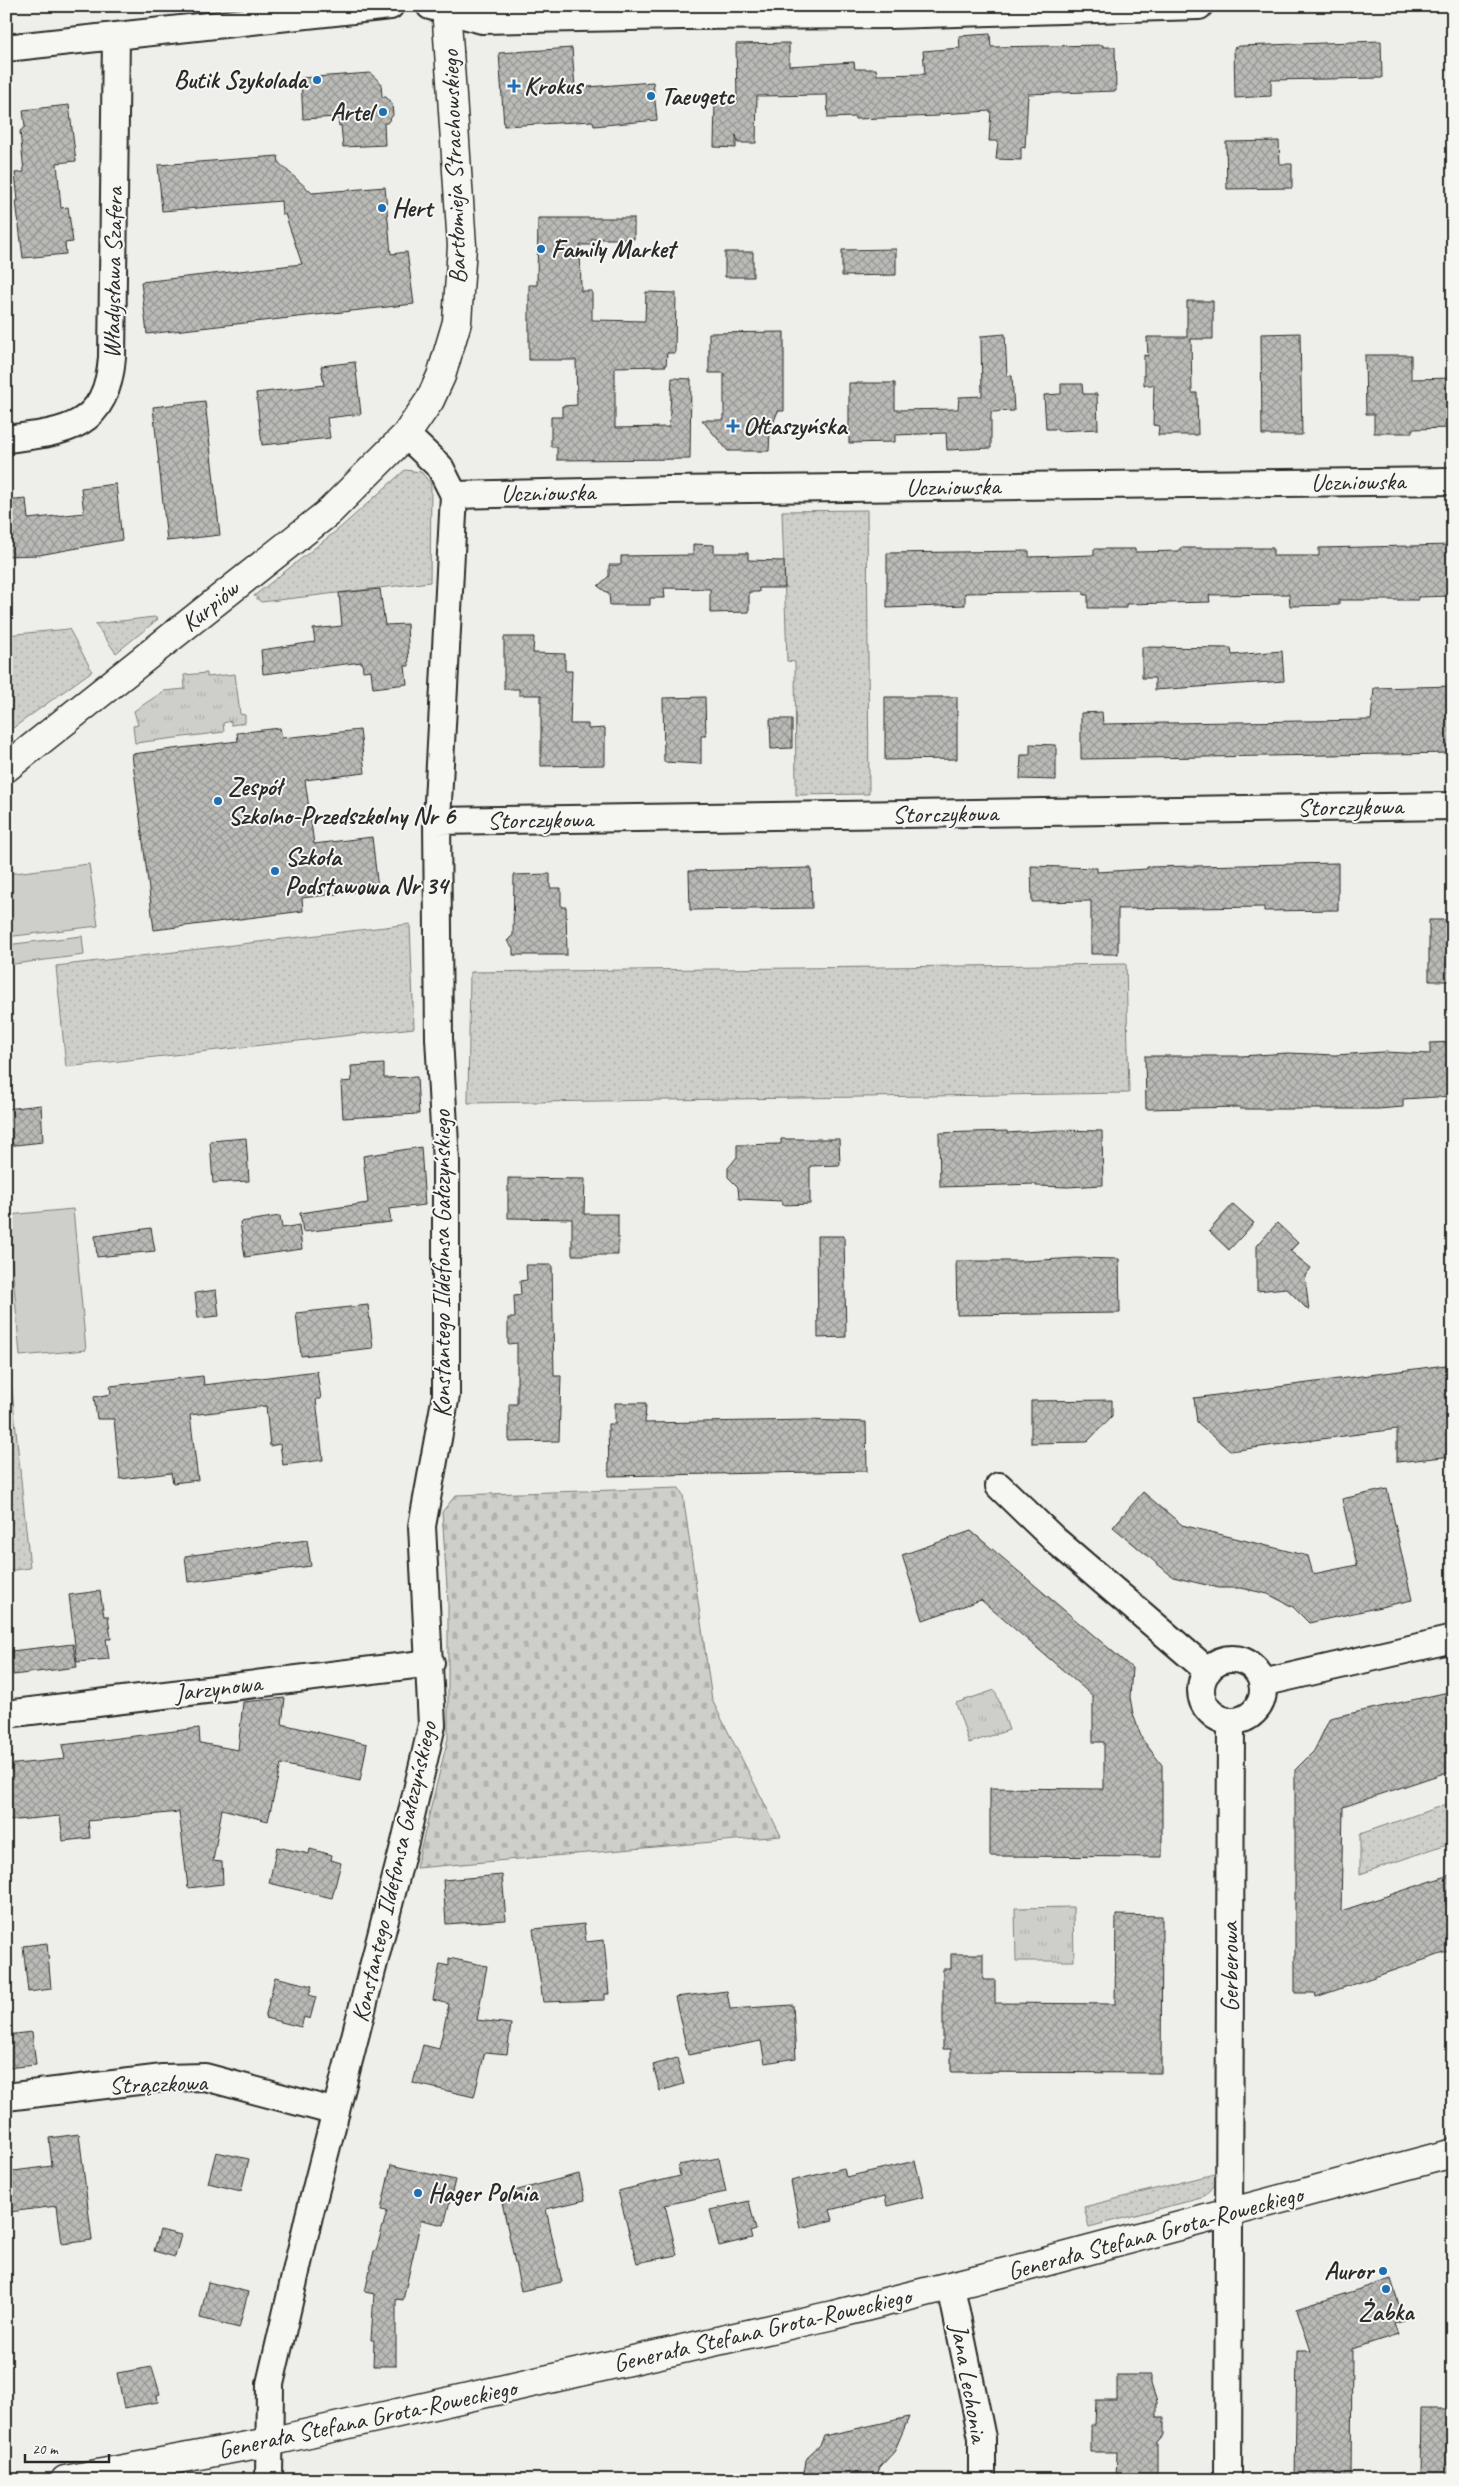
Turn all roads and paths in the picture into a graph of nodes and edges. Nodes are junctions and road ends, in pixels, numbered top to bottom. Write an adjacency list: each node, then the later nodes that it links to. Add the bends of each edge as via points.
1 (390, 6): 4 (street)
2 (1199, 6): 3 (street, via 890,15 482,20)
3 (441, 8): 6 (street, Bartłomieja Strachowskiego, via 462,228 459,305 440,376 430,400)
4 (116, 37): 5 (street); 7 (street, Władysława Szafera, via 112,357 108,388 90,415 66,429)
5 (6, 48)
6 (406, 436): 9 (street, Konstantego Ildefonsa Gałczyńskiego, via 440,466); 10 (street, Kurpiów, via 329,512)
7 (6, 439)
8 (1453, 481): 9 (street, Uczniowska)
9 (454, 495): 12 (street, Konstantego Ildefonsa Gałczyńskiego)
10 (6, 768)
11 (1453, 806): 12 (street, Storczykowa)
12 (437, 821): 15 (street, Konstantego Ildefonsa Gałczyńskiego, via 439,1038 446,1162 446,1394 422,1526)
13 (1000, 1486): 16 (street, via 1054,1539)
14 (1453, 1640): 17 (street)
15 (430, 1663): 18 (street, Jarzynowa); 21 (street, Konstantego Ildefonsa Gałczyńskiego, via 432,1725)
16 (1208, 1670): 17 (street, via 1224,1660 1239,1659 1252,1666); 19 (street, via 1202,1685 1205,1703 1216,1716)
17 (1262, 1684): 19 (street, via 1257,1708 1242,1719)
18 (6, 1714)
19 (1231, 1720): 23 (street, Gerberowa)
20 (6, 2097): 21 (street, Strączkowa, via 163,2078 205,2077)
21 (336, 2112): 25 (street, Konstantego Ildefonsa Gałczyńskiego, via 270,2384)
22 (1453, 2153): 23 (street, Generała Stefana Grota-Roweckiego)
23 (1230, 2213): 24 (street, Generała Stefana Grota-Roweckiego); 29 (street, Gerberowa)
24 (950, 2287): 25 (street, Generała Stefana Grota-Roweckiego); 28 (street, Jana Lechonia, via 982,2438)
25 (268, 2442): 26 (street, Generała Stefana Grota-Roweckiego); 27 (street, Konstantego Ildefonsa Gałczyńskiego)
26 (65, 2480)
27 (269, 2480)
28 (982, 2480)
29 (1228, 2480)

